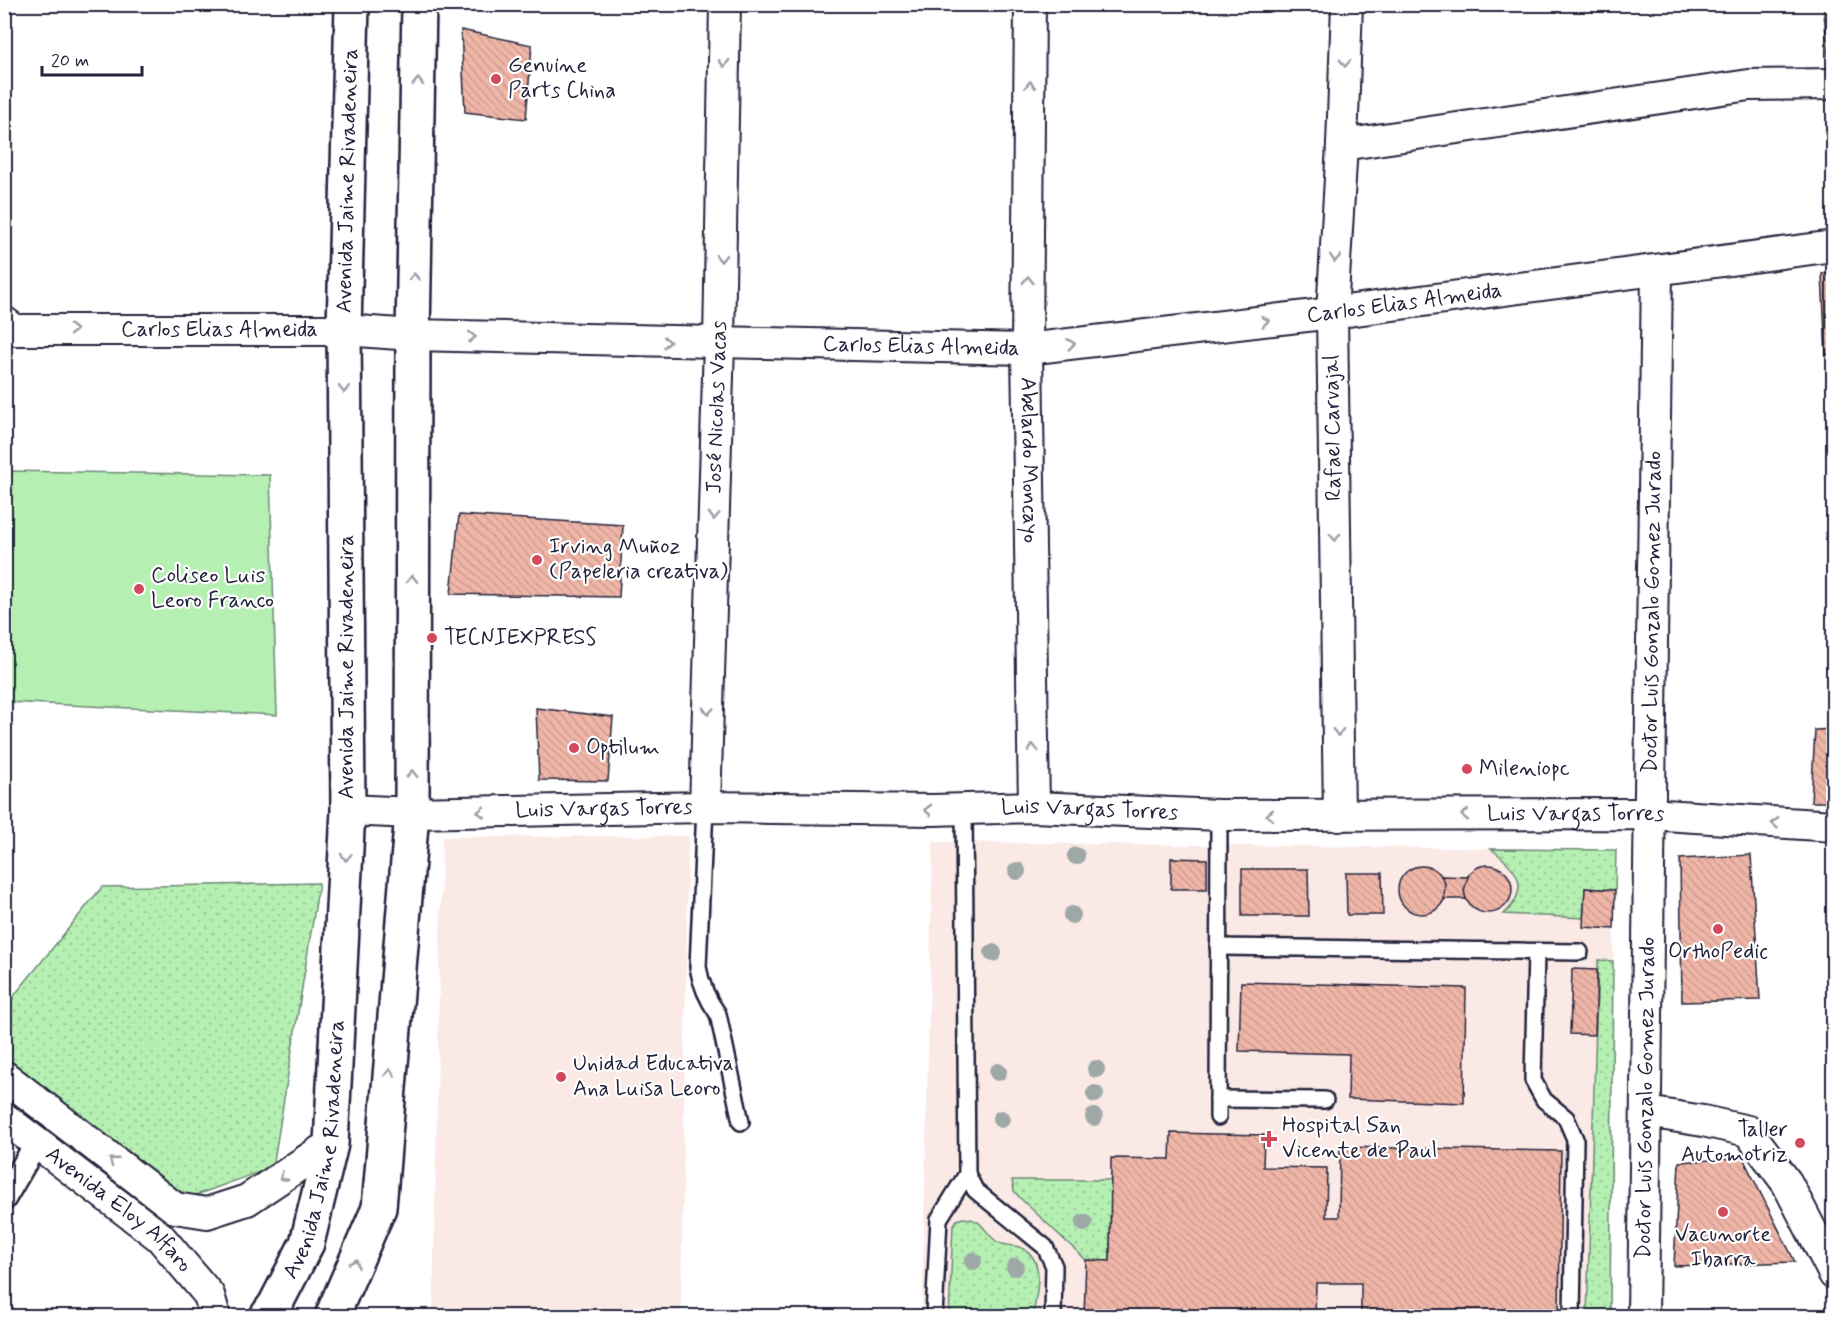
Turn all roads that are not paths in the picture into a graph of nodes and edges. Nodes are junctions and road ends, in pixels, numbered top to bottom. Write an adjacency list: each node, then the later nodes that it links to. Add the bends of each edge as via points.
1 (352, 4): 11 (main road, Avenida Jaime Rivadeneira)
2 (419, 4): 13 (main road, one-way to 2)
3 (725, 4): 14 (street, José Nicolas Vacas, one-way to 14)
4 (1030, 4): 15 (street, Abelardo Moncayo, one-way to 4)
5 (1347, 4): 7 (street, Rafael Carvajal, one-way to 7)
6 (1833, 84): 7 (street, via 1749,85)
7 (1342, 145): 10 (street, Rafael Carvajal, one-way to 10)
8 (1833, 246): 9 (street, Carlos Elias Almeida)
9 (1657, 270): 10 (street, Carlos Elias Almeida); 21 (street, Doctor Luis Gonzalo Gomez Jurado)
10 (1332, 313): 15 (street, Carlos Elias Almeida, one-way to 10); 23 (street, Rafael Carvajal, one-way to 23)
11 (344, 330): 12 (street, Carlos Elias Almeida, one-way to 11); 13 (street, Carlos Elias Almeida); 19 (main road, Avenida Jaime Rivadeneira, one-way to 19)
12 (8, 332)
13 (413, 336): 14 (street, Carlos Elias Almeida, one-way to 14); 20 (main road, one-way to 13)
14 (719, 343): 15 (street, Carlos Elias Almeida); 16 (street, José Nicolas Vacas, one-way to 16)
15 (1027, 349): 17 (street, Abelardo Moncayo, one-way to 15)
16 (705, 807): 18 (street, Luis Vargas Torres, one-way to 16); 20 (street, Luis Vargas Torres, one-way to 20); 34 (lane, via 698,967 700,982 718,1014)
17 (1034, 807): 18 (street, Luis Vargas Torres); 22 (street, Luis Vargas Torres)
18 (964, 809): 37 (lane)
19 (348, 810): 20 (street, Luis Vargas Torres); 36 (main road, Avenida Jaime Rivadeneira, one-way to 36)
20 (412, 813): 42 (main road, one-way to 20, via 379,1208)
21 (1649, 814): 23 (street, Luis Vargas Torres, one-way to 23); 24 (street, Luis Vargas Torres, one-way to 21); 31 (street, Doctor Luis Gonzalo Gomez Jurado)
22 (1219, 815): 23 (street, Luis Vargas Torres, one-way to 22); 25 (lane)
23 (1339, 816)
24 (1833, 826)
25 (1218, 947): 26 (lane); 29 (lane)
26 (1536, 952): 27 (lane); 45 (lane, via 1533,1080 1544,1100 1566,1118 1575,1139)
27 (1580, 952)
28 (4, 1076): 36 (street, Avenida Eloy Alfaro, one-way to 28, via 248,1200 207,1213 175,1208)
29 (1218, 1099): 30 (lane); 32 (lane)
30 (1325, 1100)
31 (1647, 1112): 39 (street, via 1748,1131 1787,1183); 46 (street, Doctor Luis Gonzalo Gomez Jurado)
32 (1218, 1117)
33 (4, 1118): 35 (street, Avenida Eloy Alfaro)
34 (741, 1122)
35 (37, 1142): 38 (street); 40 (street, Avenida Eloy Alfaro, via 160,1237 209,1295)
36 (331, 1144): 41 (main road, Avenida Jaime Rivadeneira, via 307,1243)
37 (967, 1174): 43 (lane, via 939,1219); 44 (lane, via 975,1190 1045,1247 1054,1266)
38 (4, 1199)
39 (1833, 1274)
40 (214, 1317)
41 (267, 1317)
42 (332, 1317)
43 (934, 1317)
44 (1053, 1317)
45 (1572, 1317)
46 (1643, 1317)

